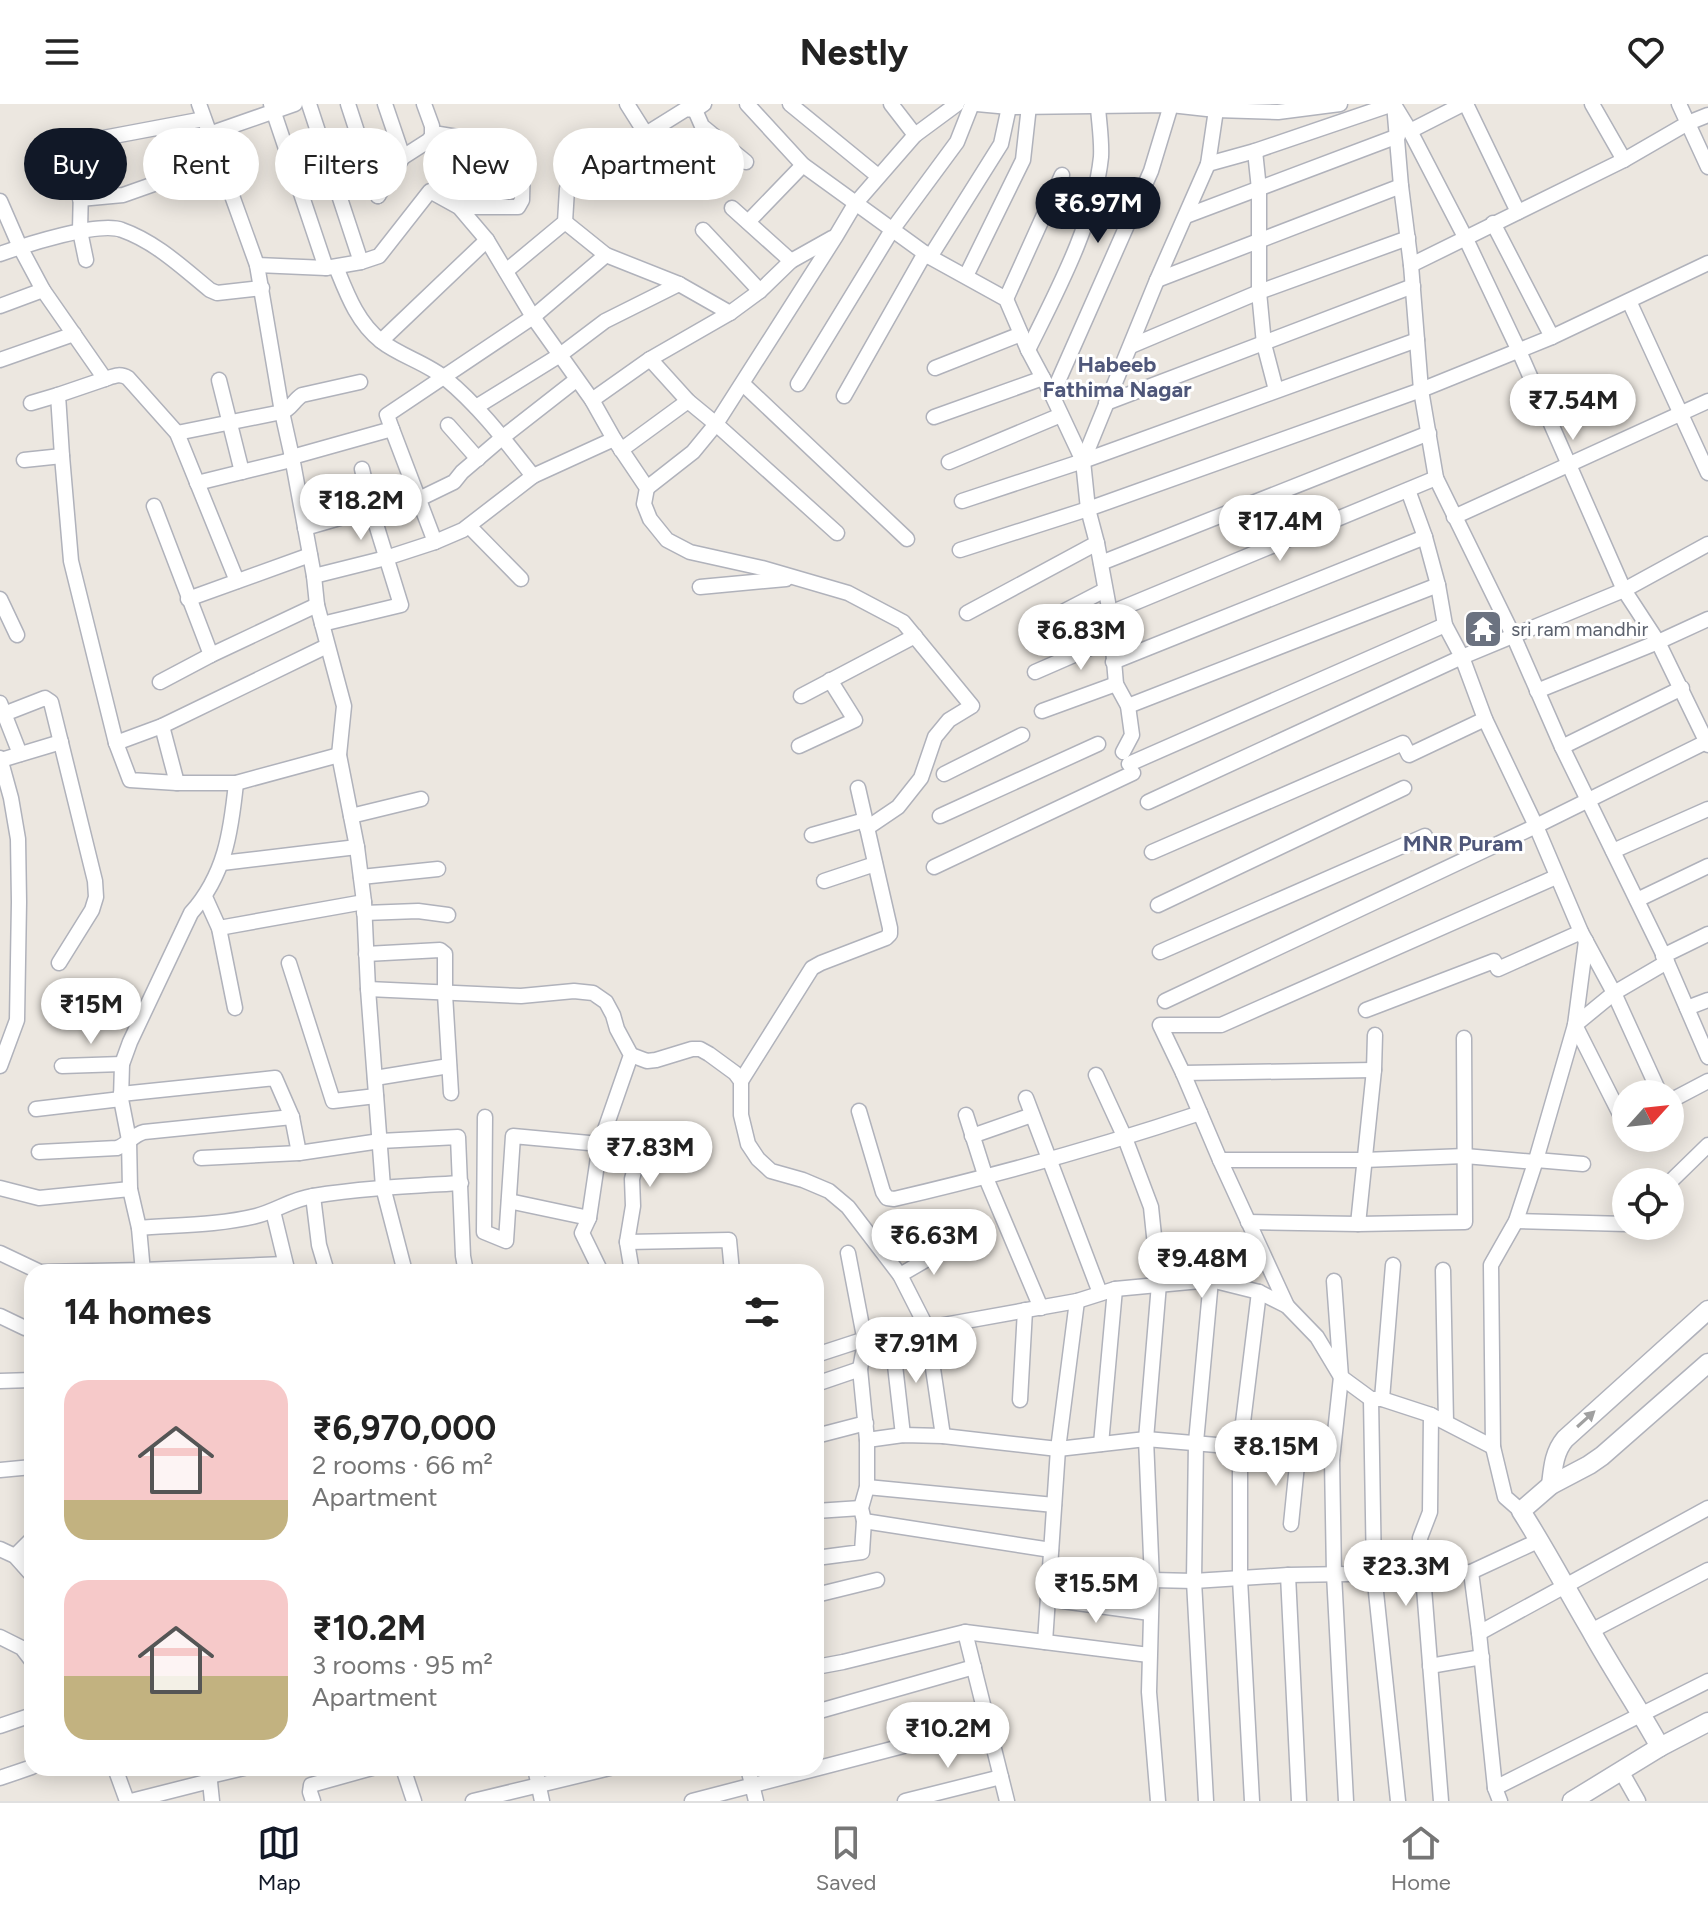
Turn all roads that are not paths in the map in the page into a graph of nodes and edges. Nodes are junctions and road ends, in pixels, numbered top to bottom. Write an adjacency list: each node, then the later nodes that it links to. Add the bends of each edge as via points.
1 (199, 104): 29 (street)
2 (295, 104): 24 (street)
3 (309, 104): 74 (street)
4 (348, 104): 31 (street)
5 (385, 104): 32 (street)
6 (424, 104): 33 (street)
7 (627, 104): 34 (street)
8 (747, 104): 42 (street)
9 (790, 104): 45 (street)
10 (891, 104): 37 (street)
11 (957, 104): 37 (street)
12 (974, 104): 22 (street); 61 (street, via 957,142)
13 (1340, 104): 25 (street)
14 (1394, 104): 36 (street); 38 (street)
15 (1464, 104): 36 (street); 55 (street)
16 (1592, 104): 39 (street)
17 (1679, 104): 28 (street)
18 (1074, 105): 20 (street); 23 (street)
19 (1171, 105): 23 (street); 26 (street); 117 (street, via 1151,171)
20 (1029, 106): 22 (street); 80 (street, via 1023,160)
21 (692, 107): 35 (street); 40 (street, via 702,126)
22 (1009, 107): 71 (street, via 1001,144)
23 (1098, 107): 100 (street, via 1101,155 1091,210)
24 (272, 108): 29 (street); 78 (street)
25 (1278, 108): 26 (street)
26 (1216, 110): 41 (street)
27 (1708, 115): 28 (street)
28 (1688, 123): 39 (street); 43 (street)
29 (207, 126): 30 (street); 76 (street)
30 (162, 128)
31 (356, 128)
32 (393, 128)
33 (432, 128)
34 (642, 128)
35 (656, 128)
36 (1404, 134): 46 (street); 47 (street); 64 (street)
37 (915, 135): 45 (street)
38 (1255, 151): 41 (street); 47 (street)
39 (1624, 160): 55 (street)
40 (746, 162)
41 (1208, 164): 56 (street)
42 (803, 165): 52 (street); 58 (street)
43 (1708, 167)
44 (1062, 175): 88 (street)
45 (878, 176): 52 (street)
46 (1401, 186): 65 (street); 67 (street)
47 (1259, 189): 56 (street); 67 (street)
48 (80, 200): 62 (street)
49 (522, 200): 53 (street, via 518,207)
50 (566, 200): 57 (street)
51 (0, 201): 68 (street)
52 (855, 204): 61 (street); 63 (street)
53 (459, 207): 66 (street); 74 (street, via 430,191 379,256)
54 (732, 208): 58 (street)
55 (1518, 212): 59 (street)
56 (1186, 216): 81 (street)
57 (565, 222): 70 (street); 79 (street)
58 (748, 222): 73 (street)
59 (1493, 223): 64 (street); 95 (street)
60 (703, 230): 86 (street)
61 (892, 230): 71 (street); 113 (street)
62 (80, 231): 68 (street); 72 (street); 84 (street, via 119,228 165,253 217,293)
63 (836, 236): 73 (street); 112 (street)
64 (1465, 237): 77 (street); 101 (street)
65 (1408, 238): 77 (street); 87 (street)
66 (487, 240): 79 (street); 97 (street)
67 (1260, 241): 81 (street); 87 (street)
68 (20, 247): 69 (street); 85 (street)
69 (0, 254)
70 (606, 255): 82 (street); 92 (street)
71 (928, 255): 80 (street); 118 (street)
72 (86, 260)
73 (791, 261): 86 (street)
74 (361, 262): 78 (street)
75 (1708, 263): 89 (street)
76 (257, 265): 78 (street); 84 (street)
77 (1411, 265): 83 (street)
78 (331, 268): 97 (street, via 354,310)
79 (506, 271): 92 (street)
80 (966, 276): 88 (street)
81 (1157, 280): 99 (street)
82 (679, 284): 91 (street); 102 (street, via 605,321)
83 (1413, 286): 96 (street); 98 (street)
84 (262, 288): 125 (street)
85 (43, 290): 90 (street); 93 (street)
86 (760, 291): 91 (street)
87 (1259, 292): 98 (street); 99 (street)
88 (1006, 299): 94 (street)
89 (1629, 301): 95 (street); 127 (street)
90 (0, 306)
91 (730, 313): 103 (street)
92 (533, 317): 102 (street); 106 (street)
93 (74, 334): 104 (street); 108 (street)
94 (1021, 334): 100 (street); 105 (street)
95 (1552, 337): 101 (street)
96 (1417, 340): 114 (street); 115 (street)
97 (381, 341): 106 (street)
98 (1264, 344): 114 (street); 123 (street)
99 (1131, 346): 123 (street)
100 (1028, 350): 107 (street)
101 (1519, 351): 115 (street); 143 (street)
102 (560, 355): 110 (street); 124 (street)
103 (650, 359): 119 (street); 120 (street)
104 (0, 360)
105 (935, 368)
106 (443, 376): 124 (street); 132 (street, via 387,415)
107 (1043, 378): 117 (street); 128 (street)
108 (105, 379): 116 (street); 133 (street, via 128,378)
109 (219, 380): 129 (street)
110 (576, 380): 119 (street); 135 (street)
111 (360, 382): 125 (street, via 302,395)
112 (743, 384): 130 (street); 162 (street)
113 (798, 384)
114 (1276, 390): 141 (street)
115 (1421, 390): 134 (street); 155 (street)
116 (58, 395): 122 (street); 137 (street)
117 (1052, 395): 126 (street)
118 (844, 396)
119 (592, 400): 136 (street)
120 (688, 401): 130 (street); 136 (street)
121 (1708, 401): 127 (street)
122 (31, 403)
123 (1106, 403): 141 (street)
124 (476, 407): 135 (street)
125 (282, 412): 129 (street); 138 (street)
126 (1061, 415): 141 (street); 142 (street)
127 (1681, 415): 143 (street); 146 (street)
128 (934, 417)
129 (229, 421): 133 (street); 145 (street)
130 (716, 424): 150 (street, via 693,452); 160 (street)
131 (448, 425): 139 (street)
132 (392, 429): 138 (street); 152 (street)
133 (177, 433): 149 (street)
134 (1429, 433): 148 (street); 169 (street)
135 (503, 437): 139 (street); 147 (street)
136 (618, 444): 147 (street); 150 (street)
137 (62, 456): 140 (street); 210 (street, via 71,561)
138 (292, 457): 145 (street); 159 (street)
139 (478, 459): 152 (street, via 454,482)
140 (24, 460)
141 (1083, 461): 153 (street); 155 (street)
142 (949, 462)
143 (1569, 464): 157 (street); 177 (street)
144 (362, 469): 168 (street)
145 (242, 472): 149 (street)
146 (1708, 473)
147 (533, 476): 158 (street)
148 (1436, 478): 151 (street); 157 (street)
149 (197, 483): 173 (street)
150 (647, 488): 171 (street, via 644,504 667,540 690,552)
151 (1408, 490): 161 (street); 182 (street)
152 (419, 499): 163 (street)
153 (962, 501)
154 (154, 506): 179 (street)
155 (1088, 509): 164 (street); 166 (street)
156 (357, 513): 159 (street)
157 (1454, 517): 188 (street)
158 (469, 526): 163 (street); 172 (street)
159 (305, 528): 167 (street)
160 (837, 533)
161 (1425, 537): 174 (street); 195 (street)
162 (907, 539)
163 (435, 542): 168 (street)
164 (1097, 543): 169 (street); 181 (street)
165 (1708, 544): 177 (street)
166 (960, 550)
167 (310, 555): 170 (street); 173 (street)
168 (386, 558): 170 (street); 184 (street, via 401,605)
169 (1101, 563): 176 (street)
170 (314, 576): 180 (street)
171 (795, 578): 175 (street); 189 (street, via 848,593 903,622)
172 (521, 579)
173 (237, 581): 179 (street)
174 (1438, 585): 185 (street); 203 (street)
175 (700, 587)
176 (1105, 590): 182 (street); 186 (street)
177 (1624, 590): 188 (street); 191 (street)
178 (0, 599): 187 (street)
179 (188, 599): 193 (street)
180 (317, 605): 184 (street); 193 (street)
181 (967, 613)
182 (1110, 613): 190 (street)
183 (1708, 619): 191 (street)
184 (322, 624): 192 (street)
185 (1445, 625): 194 (street); 218 (street)
186 (1028, 630)
187 (17, 635)
188 (1513, 635): 194 (street); 201 (street)
189 (915, 636): 197 (street); 230 (street, via 972,706 949,720 935,737 921,778 898,807)
190 (1113, 638): 195 (street); 196 (street)
191 (1658, 642): 200 (street); 201 (street)
192 (327, 646): 207 (street); 216 (street, via 344,706)
193 (211, 655): 198 (street)
194 (1462, 657): 206 (street); 226 (street)
195 (1113, 662): 199 (street)
196 (1035, 672)
197 (830, 680): 202 (street); 213 (street, via 855,720)
198 (160, 682)
199 (1116, 684): 203 (street); 205 (street)
200 (1682, 688): 211 (street); 214 (street)
201 (1537, 691): 214 (street)
202 (801, 696)
203 (1128, 706): 218 (street)
204 (2, 708): 209 (street, via 48,699); 215 (street)
205 (1042, 711)
206 (1485, 719): 231 (street); 236 (street, via 1409,755 1403,743)
207 (162, 726): 210 (street); 220 (street)
208 (1022, 735): 219 (street)
209 (61, 742): 215 (street); 256 (street, via 96,897)
210 (116, 743): 220 (street, via 130,780)
211 (1707, 743): 225 (street)
212 (1098, 744): 229 (street)
213 (799, 746)
214 (1562, 747): 225 (street)
215 (20, 754): 217 (street)
216 (339, 755): 221 (street); 228 (street)
217 (0, 759): 272 (street, via 18,839 19,902 17,1020)
218 (1128, 763): 240 (street)
219 (944, 774)
220 (177, 783): 221 (street)
221 (236, 783): 237 (street)
222 (858, 788): 230 (street)
223 (1404, 788): 247 (street)
224 (421, 799): 228 (street)
225 (1588, 799): 231 (street); 235 (street)
226 (1148, 802)
227 (1708, 809): 235 (street)
228 (351, 816): 234 (street)
229 (940, 816)
230 (866, 824): 232 (street); 238 (street)
231 (1536, 826): 243 (street); 262 (street)
232 (812, 835)
233 (1425, 836): 253 (street)
234 (357, 847): 237 (street); 242 (street)
235 (1613, 851): 246 (street)
236 (1152, 852)
237 (222, 863): 245 (street)
238 (875, 864): 244 (street); 280 (street, via 890,934 812,968)
239 (1708, 866): 246 (street)
240 (934, 867)
241 (438, 869): 242 (street)
242 (361, 877): 248 (street)
243 (1556, 877): 252 (street); 276 (street, via 1221,1025 1160,1025)
244 (824, 881)
245 (205, 897): 250 (street); 271 (street, via 191,913)
246 (1637, 900): 255 (street)
247 (1158, 905)
248 (364, 908): 249 (street); 250 (street); 254 (street)
249 (448, 915)
250 (219, 928): 263 (street)
251 (1708, 934): 255 (street)
252 (1584, 936): 259 (street); 265 (street, via 1498,969 1494,961); 266 (street)
253 (1160, 952)
254 (366, 954): 258 (street); 260 (street, via 440,950 446,958)
255 (1665, 959): 259 (street); 264 (street)
256 (59, 963)
257 (289, 963): 284 (street, via 333,1101)
258 (368, 989): 260 (street); 278 (street)
259 (1614, 993): 266 (street); 279 (street)
260 (445, 994): 269 (street, via 593,993 606,1002); 274 (street)
261 (1708, 1000): 264 (street)
262 (1165, 1001)
263 (235, 1008)
264 (1687, 1008): 270 (street)
265 (1366, 1010)
266 (1575, 1025): 287 (street); 309 (street)
267 (1375, 1035): 275 (street)
268 (1464, 1038): 304 (street)
269 (631, 1055): 280 (street, via 647,1061 700,1049); 300 (street)
270 (1708, 1057)
271 (122, 1064): 273 (street); 285 (street)
272 (0, 1066)
273 (62, 1066)
274 (449, 1066): 278 (street); 282 (street)
275 (1374, 1070): 276 (street); 308 (street)
276 (1183, 1073): 290 (street)
277 (1096, 1075): 297 (street)
278 (375, 1078): 284 (street)
279 (1654, 1080)
280 (741, 1081): 341 (street, via 741,1115 758,1159 771,1171 829,1191 848,1207)
281 (1708, 1081): 283 (street)
282 (451, 1093)
283 (1684, 1094)
284 (376, 1096): 299 (street)
285 (121, 1097): 288 (street); 293 (street, via 273,1077); 298 (street)
286 (1026, 1098): 292 (street)
287 (1612, 1098)
288 (36, 1109)
289 (859, 1111): 312 (street, via 887,1198)
290 (1200, 1113): 297 (street); 307 (street)
291 (966, 1115): 296 (street)
292 (1032, 1115): 296 (street); 306 (street)
293 (292, 1117): 298 (street, via 144,1132); 303 (street)
294 (485, 1117): 318 (street, via 484,1232 506,1241)
295 (645, 1130): 326 (street, via 632,1179)
296 (972, 1136): 312 (street)
297 (1125, 1138): 306 (street); 344 (street, via 1151,1207)
298 (129, 1140): 302 (street, via 117,1148); 316 (street)
299 (380, 1141): 303 (street); 313 (street, via 458,1137); 314 (street)
300 (600, 1144): 318 (street, via 513,1136); 320 (street)
301 (1708, 1145): 311 (street)
302 (39, 1152)
303 (299, 1153): 305 (street)
304 (1465, 1156): 308 (street); 309 (street); 323 (street, via 1465,1222)
305 (201, 1158)
306 (1049, 1159): 312 (street); 347 (street)
307 (1220, 1160): 308 (street); 322 (street)
308 (1364, 1160): 323 (street)
309 (1536, 1161): 310 (street); 321 (street)
310 (1583, 1164)
311 (1684, 1168)
312 (986, 1178): 350 (street)
313 (461, 1183): 314 (street); 334 (street)
314 (383, 1187): 317 (street); 333 (street)
315 (0, 1188): 316 (street, via 39,1198)
316 (130, 1189): 325 (street)
317 (313, 1196): 319 (street); 332 (street)
318 (509, 1201): 320 (street)
319 (273, 1211): 325 (street); 331 (street)
320 (589, 1218): 335 (street, via 582,1233)
321 (1516, 1221): 324 (street); 380 (street, via 1491,1265)
322 (1248, 1222): 323 (street); 349 (street)
323 (1358, 1224)
324 (1612, 1224)
325 (139, 1228): 330 (street)
326 (627, 1242): 336 (street); 337 (street, via 729,1240)
327 (948, 1247): 341 (street)
328 (848, 1253): 359 (street)
329 (2, 1256): 338 (street)
330 (142, 1264)
331 (285, 1264)
332 (325, 1264)
333 (403, 1264)
334 (464, 1264)
335 (597, 1264)
336 (631, 1264)
337 (731, 1264)
338 (24, 1265)
339 (1393, 1265): 367 (street)
340 (1443, 1270): 370 (street)
341 (900, 1275): 355 (street)
342 (1211, 1280): 344 (street); 346 (street); 377 (street)
343 (1334, 1281): 363 (street)
344 (1159, 1284): 345 (street); 375 (street)
345 (1115, 1289): 347 (street); 378 (street)
346 (1259, 1292): 349 (street); 379 (street)
347 (1100, 1293): 348 (street)
348 (1077, 1301): 350 (street); 381 (street)
349 (1287, 1306): 363 (street, via 1317,1337)
350 (1041, 1308): 351 (street)
351 (1025, 1310): 355 (street); 368 (street)
352 (1708, 1310): 386 (street, one-way to 352, via 1555,1458 1565,1439)
353 (0, 1316): 354 (street)
354 (24, 1326)
355 (927, 1328): 358 (street); 374 (street)
356 (24, 1329): 357 (street)
357 (0, 1332)
358 (892, 1339): 359 (street); 373 (street)
359 (865, 1341): 360 (street); 362 (street)
360 (824, 1353)
361 (1708, 1363): 386 (street, via 1602,1456)
362 (860, 1369): 366 (street); 371 (street)
363 (1341, 1377): 367 (street); 383 (street)
364 (24, 1380): 365 (street)
365 (0, 1381)
366 (824, 1381)
367 (1376, 1399): 369 (street); 404 (street)
368 (1020, 1400)
369 (1431, 1415): 370 (street); 402 (street, via 1430,1512 1420,1538)
370 (1446, 1422): 380 (street)
371 (866, 1423): 372 (street); 376 (street)
372 (824, 1434)
373 (903, 1435): 374 (street); 376 (street)
374 (943, 1436): 381 (street)
375 (1146, 1439): 377 (street); 378 (street); 409 (street)
376 (867, 1440): 387 (street)
377 (1196, 1442): 379 (street); 410 (street)
378 (1101, 1444): 381 (street)
379 (1240, 1447): 382 (street); 407 (street)
380 (1493, 1447): 390 (street, via 1505,1497)
381 (1058, 1449): 388 (street)
382 (1298, 1455): 383 (street); 393 (street)
383 (1332, 1460): 405 (street)
384 (24, 1468): 385 (street)
385 (0, 1470)
386 (1551, 1485): 390 (street)
387 (867, 1487): 388 (street); 392 (street)
388 (1054, 1505): 397 (street)
389 (1708, 1508): 411 (street)
390 (1521, 1511): 394 (street)
391 (824, 1512): 392 (street)
392 (862, 1514): 397 (street); 399 (street, via 862,1552)
393 (1291, 1524)
394 (1540, 1540): 403 (street); 411 (street)
395 (24, 1547): 398 (street)
396 (0, 1549): 398 (street)
397 (1051, 1550): 413 (street)
398 (15, 1556): 400 (street)
399 (824, 1557)
400 (24, 1566)
401 (1708, 1570): 415 (street)
402 (1423, 1572): 403 (street); 404 (street); 424 (street)
403 (1471, 1572): 417 (street)
404 (1374, 1573): 405 (street); 464 (street)
405 (1334, 1574): 406 (street); 463 (street)
406 (1288, 1575): 407 (street); 462 (street)
407 (1240, 1579): 410 (street); 461 (street)
408 (877, 1580): 412 (street)
409 (1152, 1580): 410 (street); 414 (street)
410 (1194, 1581): 460 (street)
411 (1566, 1585): 415 (street); 417 (street)
412 (824, 1593)
413 (1048, 1599): 414 (street); 419 (street)
414 (1150, 1613): 421 (street)
415 (1591, 1631): 428 (street)
416 (965, 1632): 419 (street); 423 (street); 425 (street)
417 (1479, 1633): 422 (street)
418 (0, 1637): 420 (street)
419 (1045, 1642): 421 (street)
420 (24, 1651)
421 (1149, 1655): 459 (street)
422 (1482, 1657): 424 (street); 449 (street)
423 (824, 1666)
424 (1430, 1666): 465 (street)
425 (974, 1667): 427 (street); 431 (street)
426 (1708, 1681): 428 (street)
427 (824, 1710)
428 (1643, 1715): 433 (street); 449 (street)
429 (24, 1718): 432 (street)
430 (1708, 1722): 433 (street)
431 (988, 1724): 434 (street); 445 (street)
432 (0, 1726)
433 (1660, 1747): 436 (street)
434 (824, 1767)
435 (24, 1770): 446 (street)
436 (1621, 1771): 466 (street); 467 (street)
437 (118, 1776): 450 (street)
438 (206, 1776): 450 (street)
439 (209, 1776): 451 (street)
440 (343, 1776): 452 (street, via 311,1785)
441 (406, 1776): 453 (street)
442 (588, 1776): 448 (street)
443 (750, 1776): 447 (street)
444 (791, 1776): 447 (street)
445 (1001, 1777): 457 (street); 458 (street)
446 (0, 1778)
447 (753, 1786): 455 (street); 456 (street)
448 (540, 1794): 454 (street)
449 (1498, 1794)
450 (129, 1801)
451 (212, 1801)
452 (313, 1801)
453 (414, 1801)
454 (473, 1801)
455 (692, 1801)
456 (756, 1801)
457 (905, 1801)
458 (1007, 1801)
459 (1158, 1801)
460 (1206, 1801)
461 (1252, 1801)
462 (1299, 1801)
463 (1346, 1801)
464 (1398, 1801)
465 (1441, 1801)
466 (1572, 1801)
467 (1638, 1801)

